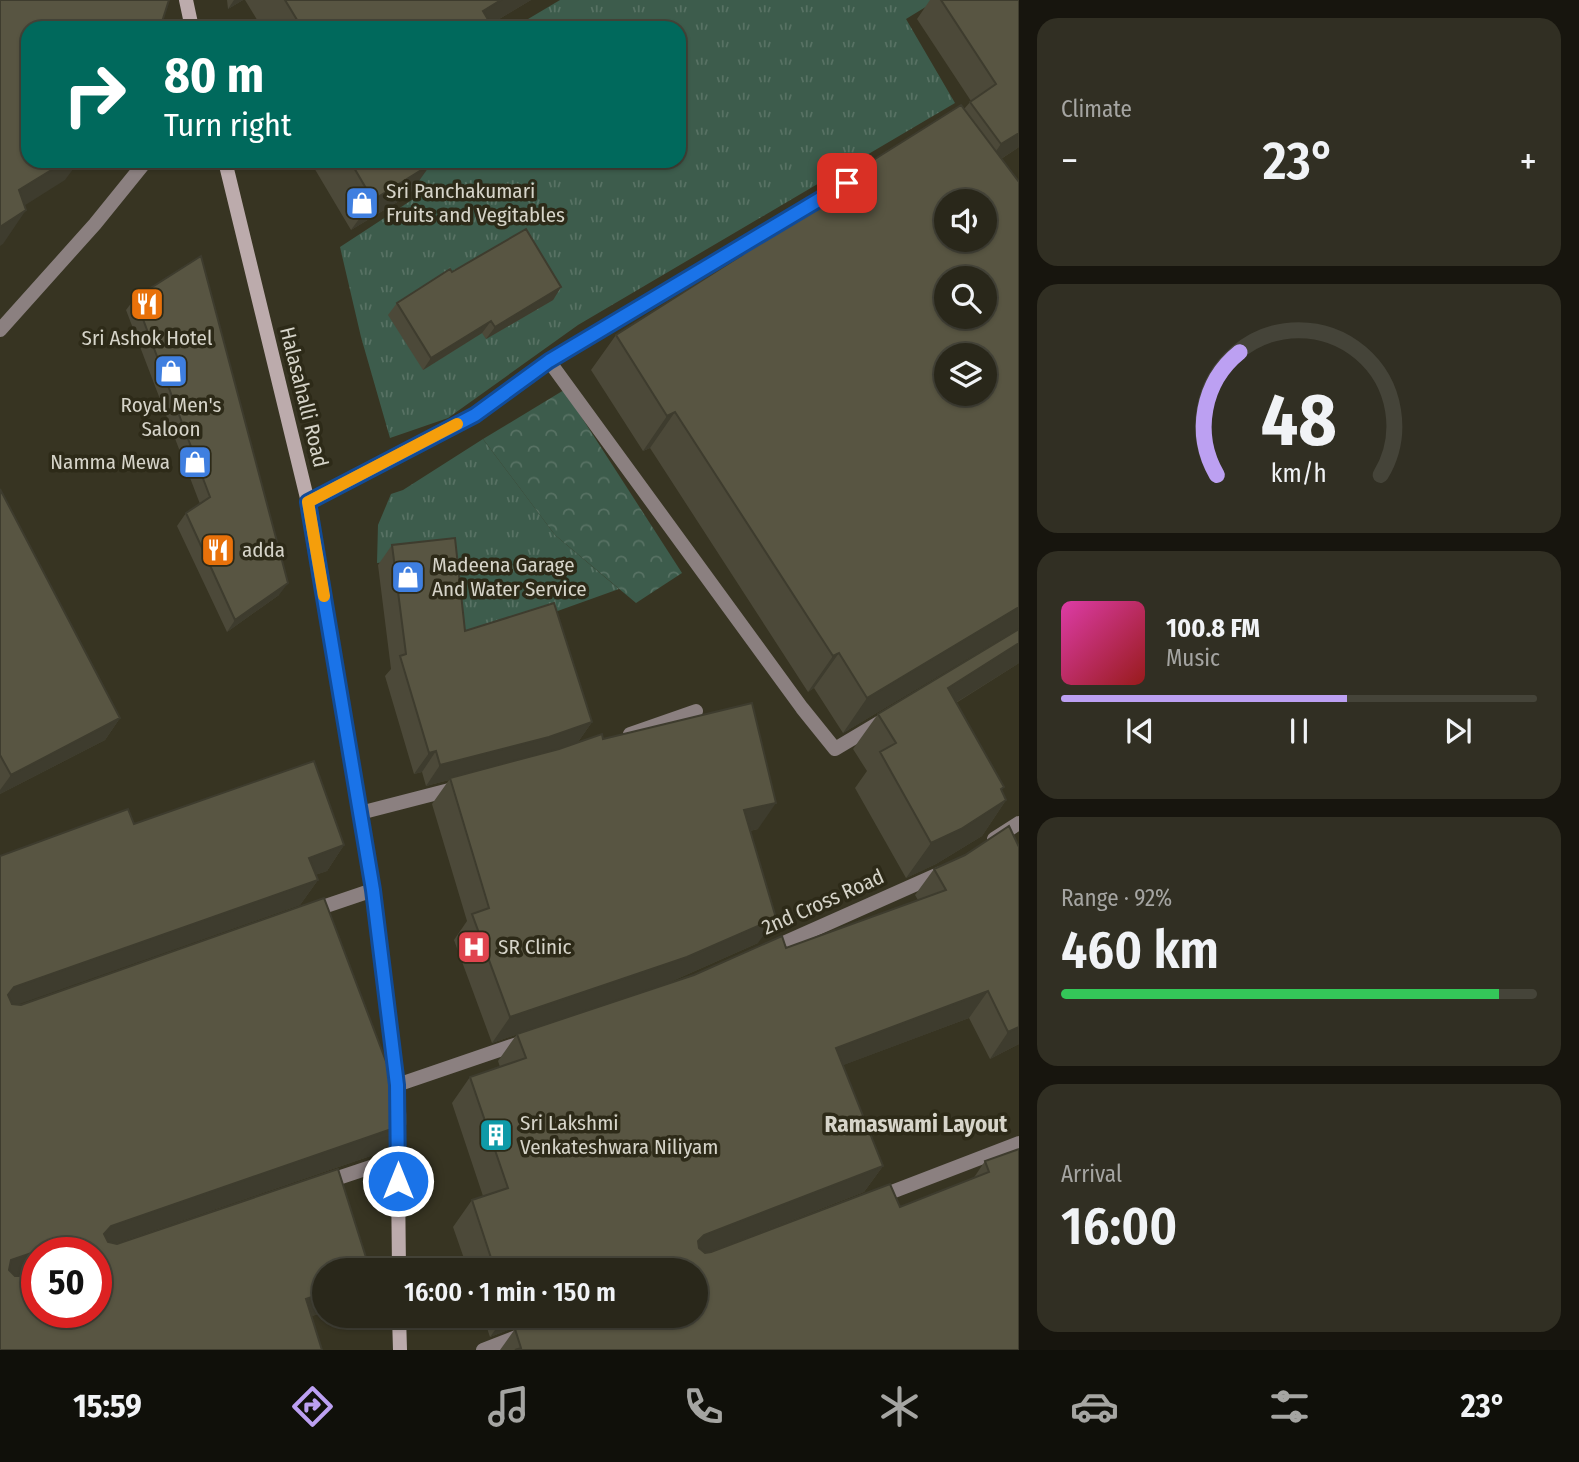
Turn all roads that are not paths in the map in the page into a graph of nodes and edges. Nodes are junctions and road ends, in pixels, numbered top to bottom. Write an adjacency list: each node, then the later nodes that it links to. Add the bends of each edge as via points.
1 (186, 0): 2 (main road)
2 (190, 21)
3 (140, 168): 6 (street)
4 (227, 168): 8 (main road, Halasahalli Road)
5 (809, 205): 7 (street)
6 (0, 330)
7 (549, 361): 8 (street, via 475,415); 10 (street, via 835,749)
8 (308, 502): 13 (main road, Halasahalli Road)
9 (696, 710): 11 (street)
10 (892, 715)
11 (611, 741)
12 (474, 783): 13 (street)
13 (360, 813): 17 (main road, Halasahalli Road)
14 (1019, 822): 15 (street)
15 (986, 844)
16 (953, 866): 19 (street, 2nd Cross Road)
17 (373, 890): 18 (street); 21 (main road, Halasahalli Road)
18 (296, 917)
19 (758, 954)
20 (541, 1036): 21 (street)
21 (397, 1085): 23 (main road, Halasahalli Road)
22 (1019, 1143): 25 (street)
23 (398, 1158): 24 (street); 26 (main road, Halasahalli Road)
24 (306, 1189)
25 (867, 1202)
26 (399, 1258)
27 (399, 1328): 29 (main road)
28 (533, 1331): 30 (street)
29 (400, 1350)
30 (483, 1350)

